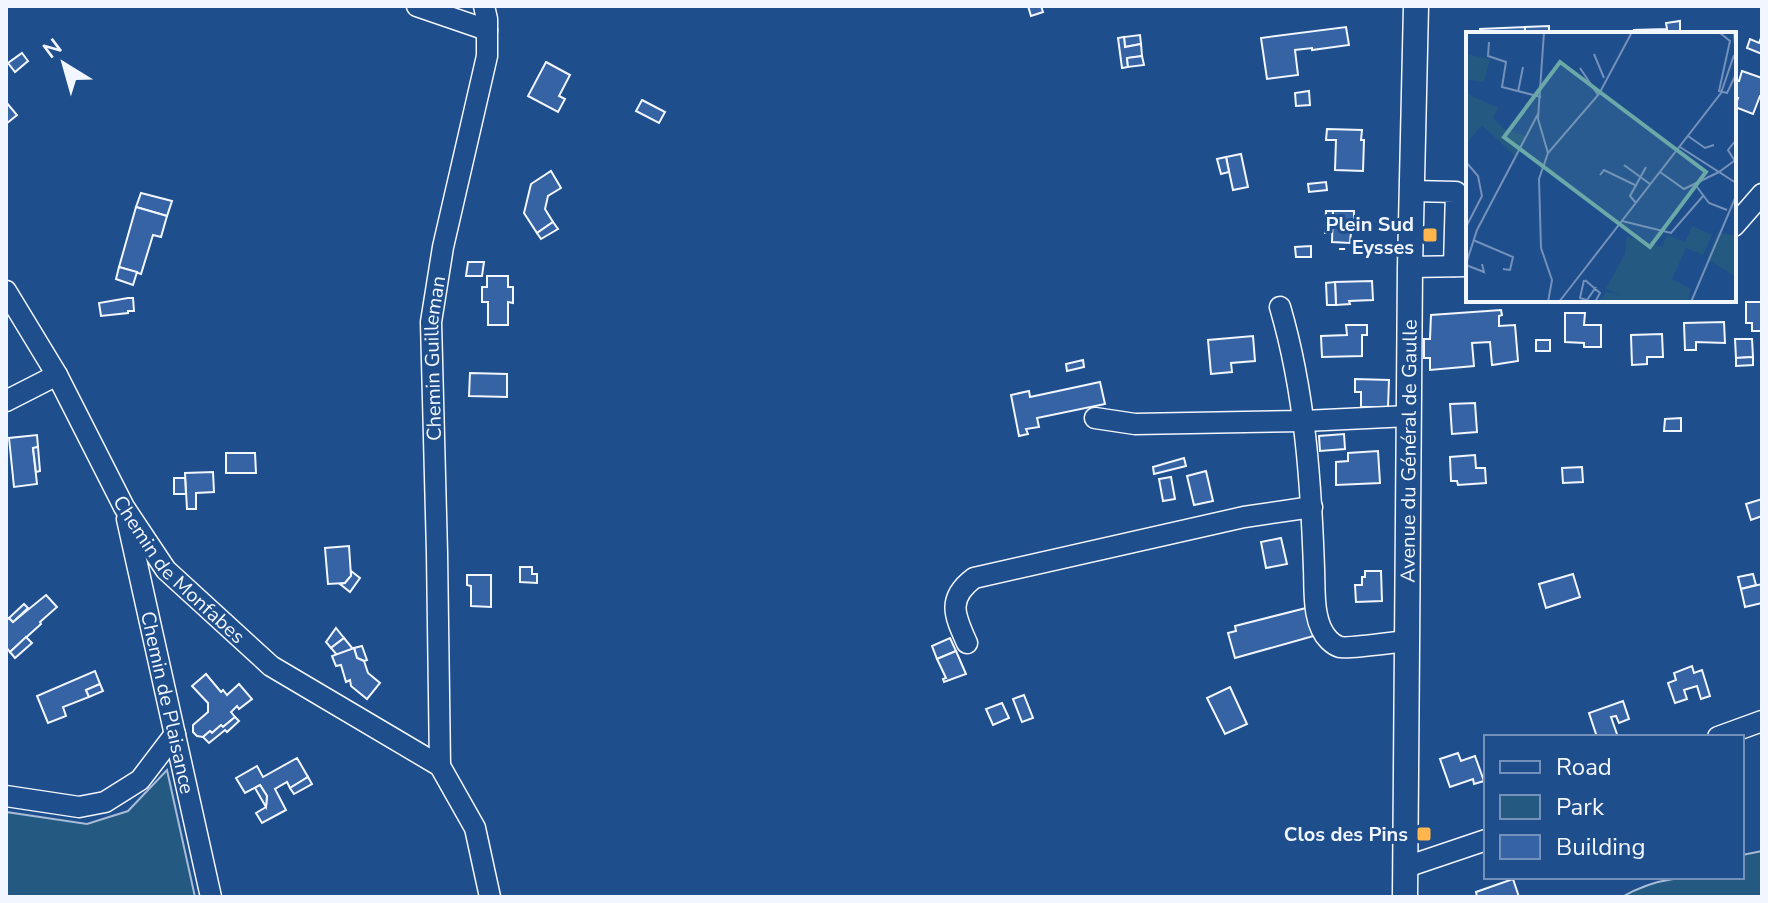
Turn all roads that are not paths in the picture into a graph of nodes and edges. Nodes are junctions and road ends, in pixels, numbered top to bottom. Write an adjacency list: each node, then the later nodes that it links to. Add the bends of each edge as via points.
1 (417, 6): 4 (street)
2 (484, 6): 4 (street, Chemin Guilleman)
3 (1416, 6): 5 (main road, Avenue du Général de Gaulle)
4 (487, 30): 24 (street, Chemin Guilleman, via 487,56 431,322)
5 (1412, 191): 8 (street, via 1456,192); 9 (main road, Avenue du Général de Gaulle)
6 (1762, 194): 7 (street)
7 (1736, 224)
8 (1461, 266): 9 (street)
9 (1410, 267): 14 (main road, Avenue du Général de Gaulle)
10 (6, 291): 12 (street, Chemin de Monfabes)
11 (1280, 307): 16 (street)
12 (57, 375): 13 (street); 17 (street, Chemin de Monfabes)
13 (6, 401)
14 (1409, 416): 16 (street); 19 (main road, Avenue du Général de Gaulle)
15 (1095, 418): 16 (street, via 1135,424)
16 (1304, 421): 18 (street)
17 (124, 507): 22 (street, Chemin de Plaisance); 24 (street, Chemin de Monfabes, via 166,570 271,666)
18 (1312, 507): 19 (street, via 1316,608 1329,640 1341,648); 20 (street, via 1244,517 974,578 955,602)
19 (1407, 641): 27 (main road, Avenue du Général de Gaulle)
20 (967, 643)
21 (1762, 721): 23 (street)
22 (175, 734): 25 (street, via 140,780 105,802 79,807); 28 (street, Chemin de Plaisance)
23 (1724, 735)
24 (440, 766): 29 (street, via 475,828)
25 (6, 796)
26 (1484, 841): 27 (street)
27 (1406, 867): 30 (main road, Avenue du Général de Gaulle)
28 (211, 897)
29 (490, 897)
30 (1405, 897)

